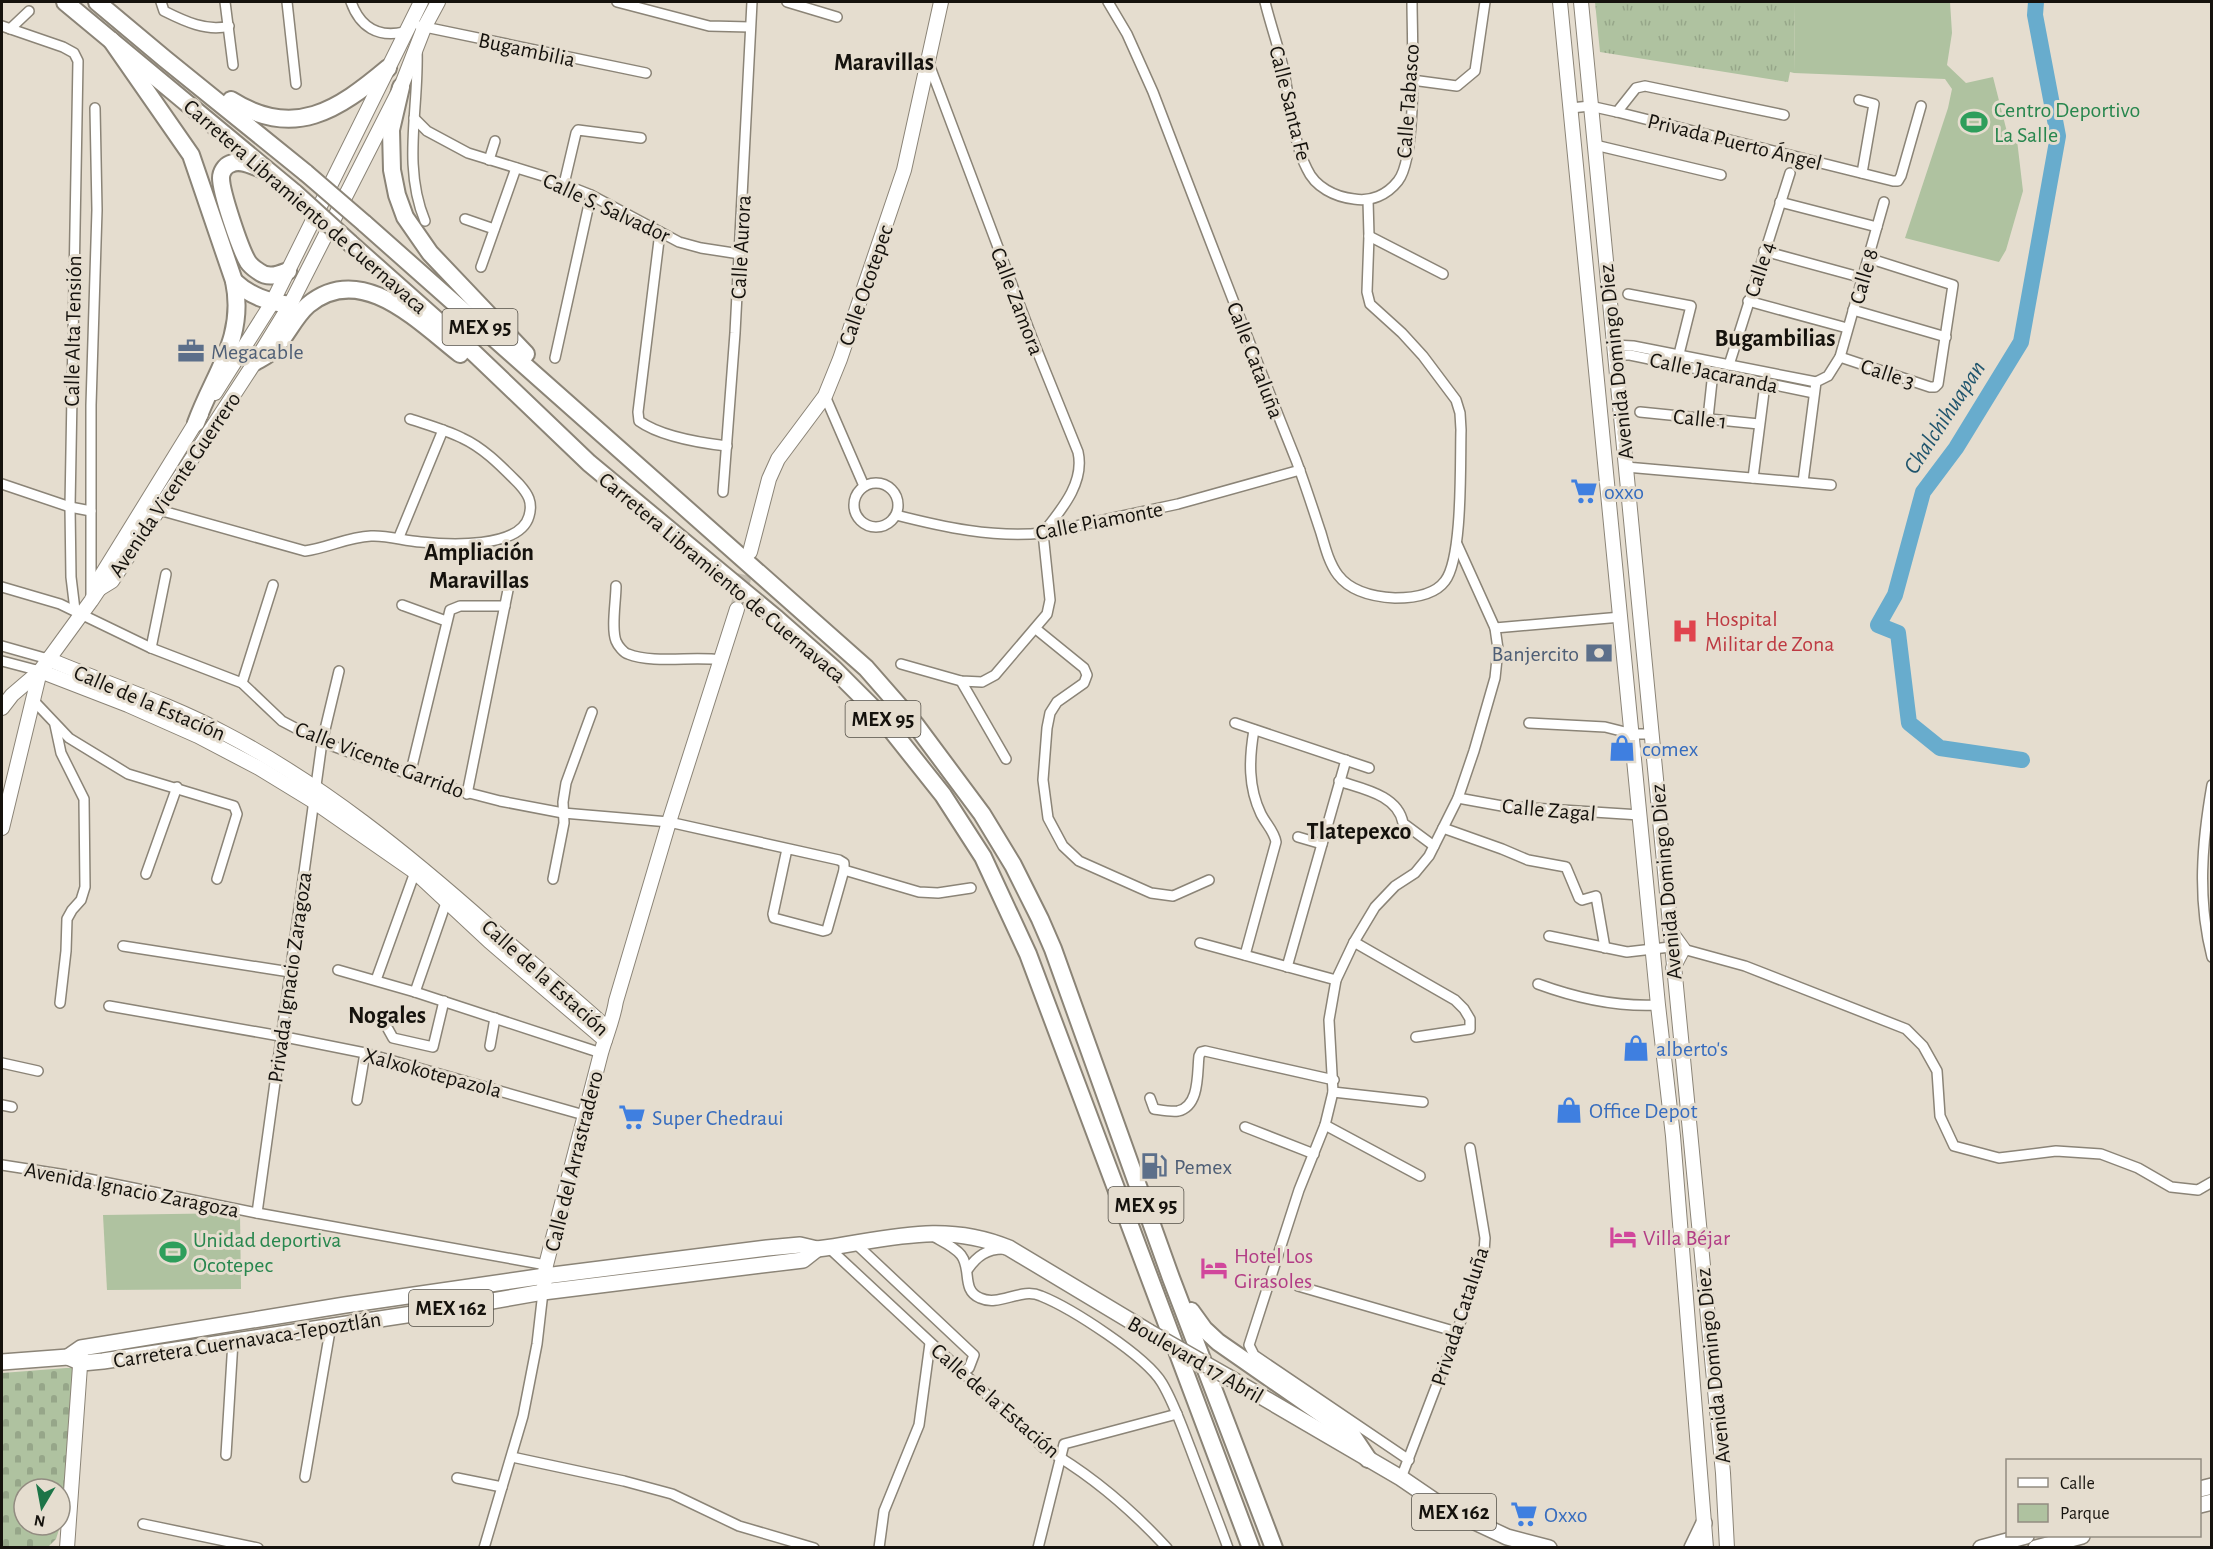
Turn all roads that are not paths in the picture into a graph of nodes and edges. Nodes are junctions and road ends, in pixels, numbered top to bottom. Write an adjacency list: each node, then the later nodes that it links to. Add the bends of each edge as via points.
1 (65, 2): 26 (highway, Carretera Libramiento de Cuernavaca / MEX 95)
2 (97, 2): 32 (highway, Carretera Libramiento de Cuernavaca / MEX 95)
3 (161, 2): 21 (street, via 164,11 207,28)
4 (225, 2): 21 (street)
5 (287, 2): 34 (street)
6 (351, 2): 25 (street, Bugambilia, via 367,26 381,34 392,35)
7 (421, 2): 25 (main road, Avenida Vicente Guerrero)
8 (438, 2): 22 (main road, Avenida Vicente Guerrero)
9 (617, 2): 23 (street, via 709,26)
10 (752, 2): 23 (street, Calle Aurora)
11 (787, 2): 20 (street)
12 (941, 2): 28 (main road, Calle Ocotepec)
13 (1108, 2): 108 (street, Calle Cataluña, via 1153,92)
14 (1265, 2): 59 (street, Calle Santa Fe, via 1307,170 1317,184 1331,193)
15 (1412, 2): 33 (street, Calle Tabasco)
16 (1485, 2): 33 (street, via 1475,71 1457,86)
17 (1560, 2): 41 (main road, Avenida Domingo Diez)
18 (1581, 2): 38 (main road, Avenida Domingo Diez)
19 (29, 11): 24 (street)
20 (837, 17)
21 (230, 26): 29 (street)
22 (424, 27): 25 (street, Bugambilia); 27 (main road, Avenida Vicente Guerrero); 31 (street, Bugambilia)
23 (750, 27): 69 (street, Calle Aurora)
24 (6, 28): 50 (street, Calle Alta Tensión, via 74,53 78,61)
25 (407, 28): 30 (main road, Avenida Vicente Guerrero)
26 (111, 40): 53 (highway, Carretera Libramiento de Cuernavaca / MEX 95); 75 (highway, via 191,155)
27 (417, 48): 35 (main road, Avenida Vicente Guerrero); 45 (street)
28 (929, 64): 93 (main road, Calle Ocotepec, via 904,170); 121 (street, Calle Zamora, via 1078,452 1081,465 1075,484)
29 (233, 65)
30 (388, 68): 32 (highway, via 339,106 294,119 245,109 199,76); 37 (main road, Avenida Vicente Guerrero)
31 (646, 73)
32 (185, 75): 102 (highway, Carretera Libramiento de Cuernavaca / MEX 95, bridge, via 364,223)
33 (1412, 80): 59 (street, Calle Tabasco, via 1407,158 1399,180 1383,195)
34 (296, 84)
35 (401, 87): 43 (main road, Avenida Vicente Guerrero); 102 (highway, via 391,130 391,160 405,217 430,253 573,401)
36 (1859, 100): 55 (street, via 1874,104)
37 (370, 105): 43 (main road); 72 (main road, Avenida Vicente Guerrero)
38 (1590, 106): 41 (street, Privada Puerto Ángel); 42 (street, Privada Puerto Ángel); 48 (main road, Avenida Domingo Diez)
39 (1921, 106): 55 (street, Privada Puerto Ángel, via 1898,181)
40 (95, 108): 49 (street, Calle Alta Tensión)
41 (1571, 108): 116 (main road, Avenida Domingo Diez)
42 (1617, 112): 44 (street, via 1636,87 1645,86); 55 (street, Privada Puerto Ángel)
43 (388, 114): 79 (main road, Avenida Vicente Guerrero)
44 (1784, 115)
45 (414, 118): 51 (street, Calle S. Salvador, via 427,131); 63 (street, via 413,171)
46 (641, 138): 57 (street, via 578,130)
47 (495, 141): 51 (street)
48 (1595, 145): 56 (street); 83 (main road, Avenida Domingo Diez)
49 (96, 153): 50 (street); 95 (street, Calle Alta Tensión)
50 (76, 154): 94 (street, Calle Alta Tensión)
51 (489, 160): 52 (street, Calle S. Salvador)
52 (516, 168): 57 (street, Calle S. Salvador); 65 (street)
53 (270, 171): 72 (highway, via 240,162 222,171 221,180 248,262 265,276); 97 (highway, Carretera Libramiento de Cuernavaca / MEX 95, bridge, via 474,353)
54 (1790, 173): 60 (street, Calle 4)
55 (1862, 173)
56 (1721, 176)
57 (564, 184): 58 (street, Calle S. Salvador)
58 (591, 195): 66 (street, Calle S. Salvador); 86 (street)
59 (1368, 200): 67 (street)
60 (1780, 202): 64 (street); 68 (street, Calle 4)
61 (1884, 202): 64 (street, Calle 8)
62 (465, 219): 65 (street)
63 (425, 221)
64 (1877, 227): 70 (street, Calle 8)
65 (494, 229): 71 (street)
66 (660, 232): 69 (street, Calle S. Salvador, via 701,249); 104 (street, via 639,421 674,435)
67 (1369, 236): 73 (street); 123 (street, via 1370,304 1423,356 1456,400 1460,413)
68 (1764, 251): 74 (street); 77 (street, Calle 4)
69 (740, 254): 104 (street, Calle Aurora)
70 (1868, 258): 74 (street, Calle 8); 82 (street, via 1953,285)
71 (481, 267)
72 (288, 271): 78 (main road, Avenida Vicente Guerrero)
73 (1443, 274)
74 (1863, 278): 80 (street, Calle 8)
75 (234, 281): 78 (highway); 100 (highway, via 236,314 227,357 205,396)
76 (1628, 294): 84 (street, via 1691,306)
77 (1748, 301): 81 (street); 88 (street, Calle 4)
78 (272, 303): 79 (highway); 100 (main road, Avenida Vicente Guerrero)
79 (290, 305): 87 (main road, Avenida Vicente Guerrero)
80 (1853, 310): 81 (street, Calle 8); 82 (street)
81 (1847, 328): 85 (street, Calle 8)
82 (1946, 337): 85 (street, Calle 3, via 1935,387)
83 (1613, 350): 84 (street, Calle Jacaranda, via 1633,346); 89 (street, Calle Jacaranda); 107 (main road, Avenida Domingo Diez)
84 (1679, 354): 88 (street, Calle Jacaranda)
85 (1840, 357): 90 (street, Calle 8, via 1828,376)
86 (555, 358)
87 (255, 362): 97 (highway, via 271,352 307,306 332,292 363,290 392,302); 106 (main road, Avenida Vicente Guerrero)
88 (1729, 364): 90 (street, Calle Jacaranda)
89 (1713, 372): 91 (street, Calle Jacaranda); 98 (street)
90 (1816, 382): 92 (street)
91 (1765, 384): 92 (street, Calle Jacaranda); 101 (street)
92 (1814, 393): 110 (street)
93 (825, 396): 113 (street); 124 (main road, Calle Ocotepec, via 778,459)
94 (71, 404): 95 (street); 117 (street, Calle Alta Tensión)
95 (91, 405): 119 (street, Calle Alta Tensión)
96 (1640, 412): 98 (street, Calle 1)
97 (537, 415): 270 (highway, Carretera Libramiento de Cuernavaca / MEX 95, via 834,669 901,740 966,829 1032,964)
98 (1708, 417): 101 (street, Calle 1)
99 (410, 419): 103 (street)
100 (196, 423): 105 (main road, Avenida Vicente Guerrero)
101 (1760, 424): 109 (street)
102 (595, 429): 236 (highway, Carretera Libramiento de Cuernavaca / MEX 95, via 866,668 915,724 982,814 1013,865 1053,949)
103 (443, 430): 122 (street); 122 (street, via 493,459 525,490 531,500 530,516 524,528 489,542 419,542)
104 (727, 446): 114 (street, Calle Aurora)
105 (176, 456): 106 (main road); 130 (main road, Avenida Vicente Guerrero, via 101,576)
106 (189, 464): 118 (main road, Avenida Vicente Guerrero)
107 (1626, 467): 109 (street); 115 (main road, Avenida Domingo Diez)
108 (1300, 470): 121 (street, Calle Piamonte, via 1178,504); 123 (street, Calle Cataluña, via 1338,575 1362,592 1409,598 1432,592 1451,571)
109 (1753, 478): 110 (street)
110 (1803, 482): 112 (street)
111 (2, 484): 117 (street)
112 (1831, 485)
113 (864, 486): 120 (street, via 888,486 897,499); 120 (street, via 853,507 860,522 876,528 891,522)
114 (723, 492)
115 (1628, 501): 116 (main road); 158 (main road, Avenida Domingo Diez)
116 (1610, 502): 135 (main road, Avenida Domingo Diez)
117 (70, 507): 119 (street); 134 (street, Calle Alta Tensión, via 71,577)
118 (159, 510): 122 (street, via 304,551 322,549 348,538); 130 (main road, Avenida Vicente Guerrero, via 112,581)
119 (91, 511): 130 (street, Calle Alta Tensión)
120 (896, 515): 121 (street, Calle Piamonte, via 948,528)
121 (1043, 533): 138 (street, via 1050,600 1047,614)
122 (399, 537)
123 (1457, 544): 137 (street)
124 (750, 552)
125 (166, 574): 140 (street)
126 (273, 585): 148 (street)
127 (616, 586): 142 (street, via 614,633 616,644 627,654)
128 (2, 587): 134 (street, Calle Vicente Garrido)
129 (508, 590): 132 (street)
130 (95, 595): 134 (main road)
131 (402, 605): 136 (street)
132 (505, 606): 136 (street, via 460,606 450,610); 167 (street)
133 (737, 609): 142 (main road, Calle del Arrastradero)
134 (79, 611): 140 (street, Calle Vicente Garrido); 141 (main road)
135 (1621, 616): 137 (street); 157 (main road, Avenida Domingo Diez)
136 (446, 621): 163 (street)
137 (1495, 628): 169 (street, via 1495,678)
138 (1036, 629): 147 (street, via 995,675 982,682); 184 (street, via 1084,668 1087,675 1084,683 1057,702 1047,728 1042,780 1048,818 1063,846 1079,861 1152,893 1173,896)
139 (2, 646): 141 (street, Calle de la Estación)
140 (151, 648): 148 (street, Calle Vicente Garrido)
141 (48, 659): 146 (main road); 149 (main road, Calle de la Estación)
142 (721, 660): 172 (main road, Calle del Arrastradero)
143 (2, 661): 146 (street, Calle de la Estación)
144 (901, 664): 147 (street)
145 (339, 671): 159 (street, Privada Ignacio Zaragoza)
146 (40, 672): 149 (main road, Calle de la Estación); 150 (main road); 151 (main road)
147 (961, 681): 160 (street)
148 (242, 683): 159 (street, Calle Vicente Garrido, via 282,721)
149 (94, 686): 168 (main road, Calle de la Estación, via 179,711 225,733)
150 (33, 700): 155 (street); 173 (main road)
151 (2, 708)
152 (592, 712): 170 (street, via 566,783)
153 (1234, 723): 156 (street)
154 (1529, 723): 157 (street, via 1605,727)
155 (55, 725): 166 (street, via 128,774); 204 (street, via 61,753 84,799 85,887 67,919)
156 (1254, 730): 161 (street); 194 (street, via 1250,770 1253,797 1276,842)
157 (1633, 734): 158 (street); 171 (main road, Avenida Domingo Diez)
158 (1651, 734): 192 (main road, Avenida Domingo Diez, via 1669,929)
159 (322, 742): 163 (street, Calle Vicente Garrido); 168 (street, Privada Ignacio Zaragoza)
160 (1006, 759)
161 (1346, 760): 162 (street); 164 (street)
162 (1369, 768)
163 (410, 775): 167 (street, Calle Vicente Garrido)
164 (1339, 781): 176 (street); 177 (street, via 1385,798 1401,812 1403,823)
165 (2211, 784): 195 (street, via 2203,834 2201,890)
166 (177, 787): 181 (street); 182 (street, via 237,810)
167 (467, 794): 170 (street, Calle Vicente Garrido)
168 (314, 795): 180 (main road, Calle de la Estación); 186 (main road, Calle de la Estación, via 373,829); 198 (street, Privada Ignacio Zaragoza)
169 (1458, 798): 171 (street, Calle Zagal, via 1502,806); 174 (street)
170 (563, 813): 172 (street, Calle Vicente Garrido); 183 (street)
171 (1640, 815): 193 (main road, Avenida Domingo Diez)
172 (669, 822): 178 (street, Calle Vicente Garrido); 211 (main road, Calle del Arrastradero)
173 (2, 828)
174 (1443, 828): 177 (street); 191 (street, via 1528,860 1566,867 1582,900 1596,896)
175 (1298, 837): 176 (street)
176 (1322, 844): 196 (street)
177 (1434, 846): 188 (street, via 1415,873 1395,886 1375,907)
178 (787, 849): 179 (street, Calle Vicente Garrido, via 839,860 844,863); 179 (street, via 773,914 777,920 827,930)
179 (844, 870): 185 (street, via 919,892)
180 (414, 872): 186 (main road, Calle de la Estación); 199 (street)
181 (146, 874)
182 (217, 879)
183 (553, 879)
184 (1209, 880)
185 (971, 888)
186 (448, 896): 202 (street); 211 (main road, Calle de la Estación)
187 (1550, 936): 191 (street)
188 (1354, 942): 200 (street); 210 (street, via 1442,991 1470,1019 1470,1029)
189 (1200, 943): 194 (street)
190 (123, 946): 198 (street)
191 (1605, 948): 193 (street, via 1627,952)
192 (1677, 948): 193 (street); 228 (street, via 1745,966 1906,1029 1923,1046 1937,1071 1940,1116 1954,1146 1999,1158 2056,1151 2101,1154 2138,1168 2171,1187 2198,1190); 252 (main road, Avenida Domingo Diez, via 1673,968)
193 (1653, 950): 205 (main road, Avenida Domingo Diez)
194 (1245, 955): 196 (street)
195 (2211, 957)
196 (1287, 967): 200 (street)
197 (338, 970): 199 (street)
198 (290, 972): 209 (street, Privada Ignacio Zaragoza)
199 (376, 980): 202 (street)
200 (1336, 980): 216 (street, via 1329,1020)
201 (1538, 984): 205 (street, via 1622,1004)
202 (416, 992): 203 (street)
203 (444, 1001): 207 (street); 208 (street, via 434,1047 393,1038)
204 (60, 1003)
205 (1658, 1005): 253 (main road, Avenida Domingo Diez)
206 (109, 1006): 209 (street, Xalxokotepazola)
207 (495, 1018): 211 (street); 212 (street)
208 (388, 1029)
209 (280, 1036): 213 (street, Xalxokotepazola); 229 (street, Privada Ignacio Zaragoza)
210 (1416, 1037)
211 (605, 1041): 221 (main road, Calle del Arrastradero)
212 (490, 1046)
213 (364, 1053): 219 (street); 221 (street, Xalxokotepazola)
214 (2, 1063): 215 (street)
215 (38, 1071)
216 (1334, 1080): 217 (street); 218 (street, via 1205,1051 1199,1056 1195,1095 1186,1107 1178,1111 1154,1109)
217 (1333, 1092): 220 (street); 222 (street)
218 (1150, 1098)
219 (357, 1100)
220 (1422, 1102)
221 (584, 1115): 235 (main road, Calle del Arrastradero)
222 (1324, 1125): 225 (street); 227 (street)
223 (1245, 1127): 225 (street)
224 (1470, 1148): 240 (street, Privada Cataluña, via 1485,1238 1484,1252)
225 (1314, 1154): 251 (street, via 1249,1346 1254,1355)
226 (2, 1165): 229 (street, Avenida Ignacio Zaragoza)
227 (1420, 1176)
228 (2211, 1182)
229 (257, 1213): 235 (street, Avenida Ignacio Zaragoza)
230 (927, 1232): 231 (main road, Boulevard 17 Abril / MEX 162); 233 (main road, Boulevard 17 Abril / MEX 162, via 986,1239); 234 (street, via 955,1248)
231 (855, 1243): 232 (main road, Boulevard 17 Abril / MEX 162); 245 (street, via 974,1354 969,1368)
232 (822, 1248): 235 (main road, Carretera Cuernavaca-Tepoztlán / MEX 162, via 800,1245); 238 (main road, Carretera Cuernavaca-Tepoztlán / MEX 162, via 803,1260); 242 (street, Calle de la Estación)
233 (1009, 1248): 234 (street, via 985,1253); 250 (main road, Boulevard 17 Abril / MEX 162, bridge)
234 (968, 1269): 246 (street, via 966,1280 973,1294 989,1302 1031,1293 1072,1310 1144,1362 1161,1381)
235 (546, 1271): 238 (main road, Calle del Arrastradero); 243 (main road, Carretera Cuernavaca-Tepoztlán / MEX 162)
236 (1172, 1278): 250 (highway, via 1204,1329 1218,1342 1352,1435); 271 (highway, Carretera Libramiento de Cuernavaca / MEX 95)
237 (1298, 1286): 240 (street)
238 (543, 1292): 239 (main road, Carretera Cuernavaca-Tepoztlán / MEX 162); 248 (street, Calle del Arrastradero, via 537,1344)
239 (331, 1325): 241 (main road, Carretera Cuernavaca-Tepoztlán / MEX 162); 254 (street)
240 (1457, 1332): 251 (street, Privada Cataluña)
241 (232, 1341): 243 (main road, Carretera Cuernavaca-Tepoztlán / MEX 162); 247 (street)
242 (930, 1343): 245 (street, Calle de la Estación); 266 (street, via 919,1425 884,1511)
243 (77, 1356): 244 (main road, Carretera Cuernavaca-Tepoztlán / MEX 162); 262 (main road)
244 (2, 1362)
245 (962, 1372): 249 (street, Calle de la Estación, via 1044,1448)
246 (1178, 1414): 249 (street, via 1069,1442 1064,1444); 269 (street)
247 (226, 1455)
248 (512, 1457): 257 (street, Calle del Arrastradero); 265 (street, via 672,1494 739,1526)
249 (1061, 1457): 267 (street); 268 (street, Calle de la Estación, via 1135,1514)
250 (1368, 1459): 256 (main road, Boulevard 17 Abril / MEX 162)
251 (1408, 1460): 256 (street, Privada Cataluña)
252 (1723, 1473): 253 (main road); 275 (main road, Avenida Domingo Diez)
253 (1701, 1474): 258 (main road, Avenida Domingo Diez)
254 (304, 1477)
255 (457, 1478): 257 (street)
256 (1401, 1478): 272 (main road, Boulevard 17 Abril / MEX 162, via 1445,1508 1507,1537)
257 (502, 1487): 264 (street, Calle del Arrastradero)
258 (1704, 1523): 273 (main road); 274 (main road, Avenida Domingo Diez)
259 (143, 1524): 263 (street)
260 (2022, 1537): 276 (main road)
261 (2078, 1537): 277 (main road)
262 (67, 1548)
263 (258, 1548)
264 (484, 1548)
265 (814, 1548)
266 (879, 1548)
267 (1038, 1548)
268 (1167, 1548)
269 (1228, 1548)
270 (1251, 1548)
271 (1274, 1548)
272 (1549, 1548)
273 (1692, 1548)
274 (1707, 1548)
275 (1727, 1548)
276 (1981, 1548)
277 (2036, 1548)

